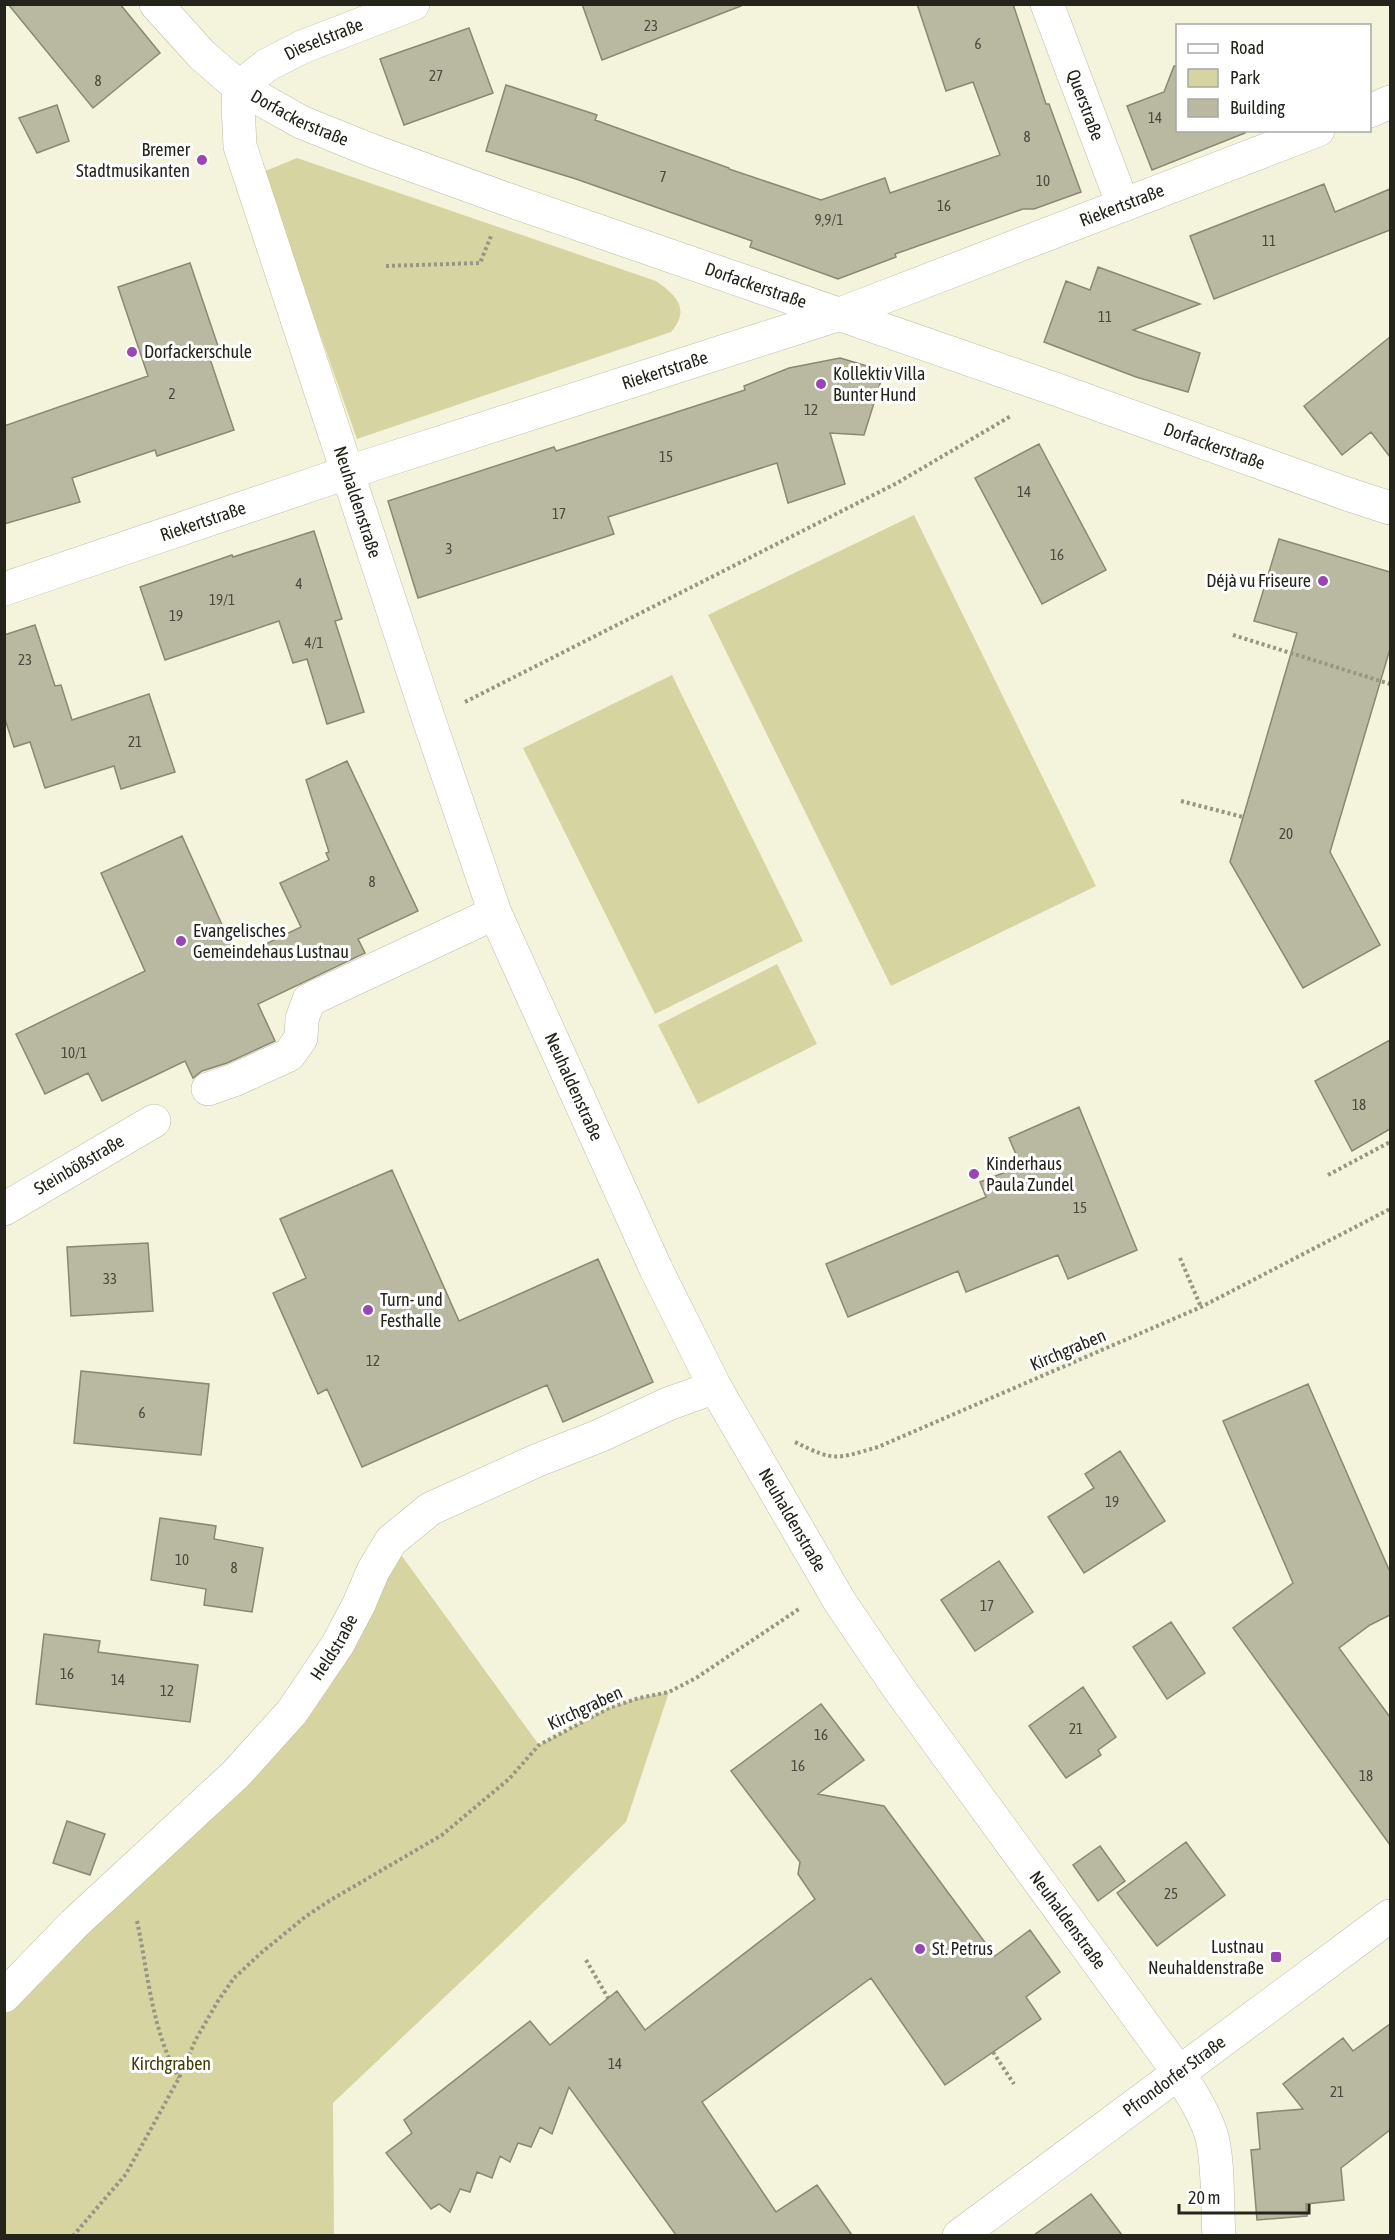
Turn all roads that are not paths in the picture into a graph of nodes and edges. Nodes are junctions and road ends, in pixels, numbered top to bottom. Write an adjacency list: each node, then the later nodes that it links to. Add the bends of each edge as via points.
1 (156, 4): 4 (street, Dorfackerstraße, via 202,55)
2 (413, 4): 4 (street, Dieselstraße, via 302,47 267,65)
3 (1047, 4): 8 (street, Querstraße)
4 (240, 87): 9 (street, Dorfackerstraße, via 301,122 373,151); 10 (street, Neuhaldenstraße, via 240,146)
5 (1390, 102): 6 (street)
6 (1371, 111)
7 (1313, 132): 8 (street, Riekertstraße)
8 (1123, 205): 9 (street, Riekertstraße)
9 (840, 314): 10 (street, Riekertstraße); 11 (street, Dorfackerstraße)
10 (349, 472): 12 (street, Riekertstraße); 13 (street, Neuhaldenstraße)
11 (1390, 508)
12 (4, 589)
13 (495, 913): 14 (street, via 309,1000 301,1038 289,1055); 17 (street, Neuhaldenstraße, via 622,1194)
14 (208, 1089)
15 (154, 1120): 16 (street, Steinbößstraße)
16 (4, 1209)
17 (715, 1387): 19 (street, Heldstraße, via 430,1509 391,1541 338,1644 292,1712 236,1774 74,1924); 20 (street, Neuhaldenstraße, via 840,1602)
18 (1390, 1916): 20 (street, Pfrondorfer Straße)
19 (4, 1996)
20 (1179, 2073): 21 (street, Pfrondorfer Straße); 22 (street, Neuhaldenstraße, via 1202,2111 1212,2137)
21 (959, 2235)
22 (1219, 2235)

